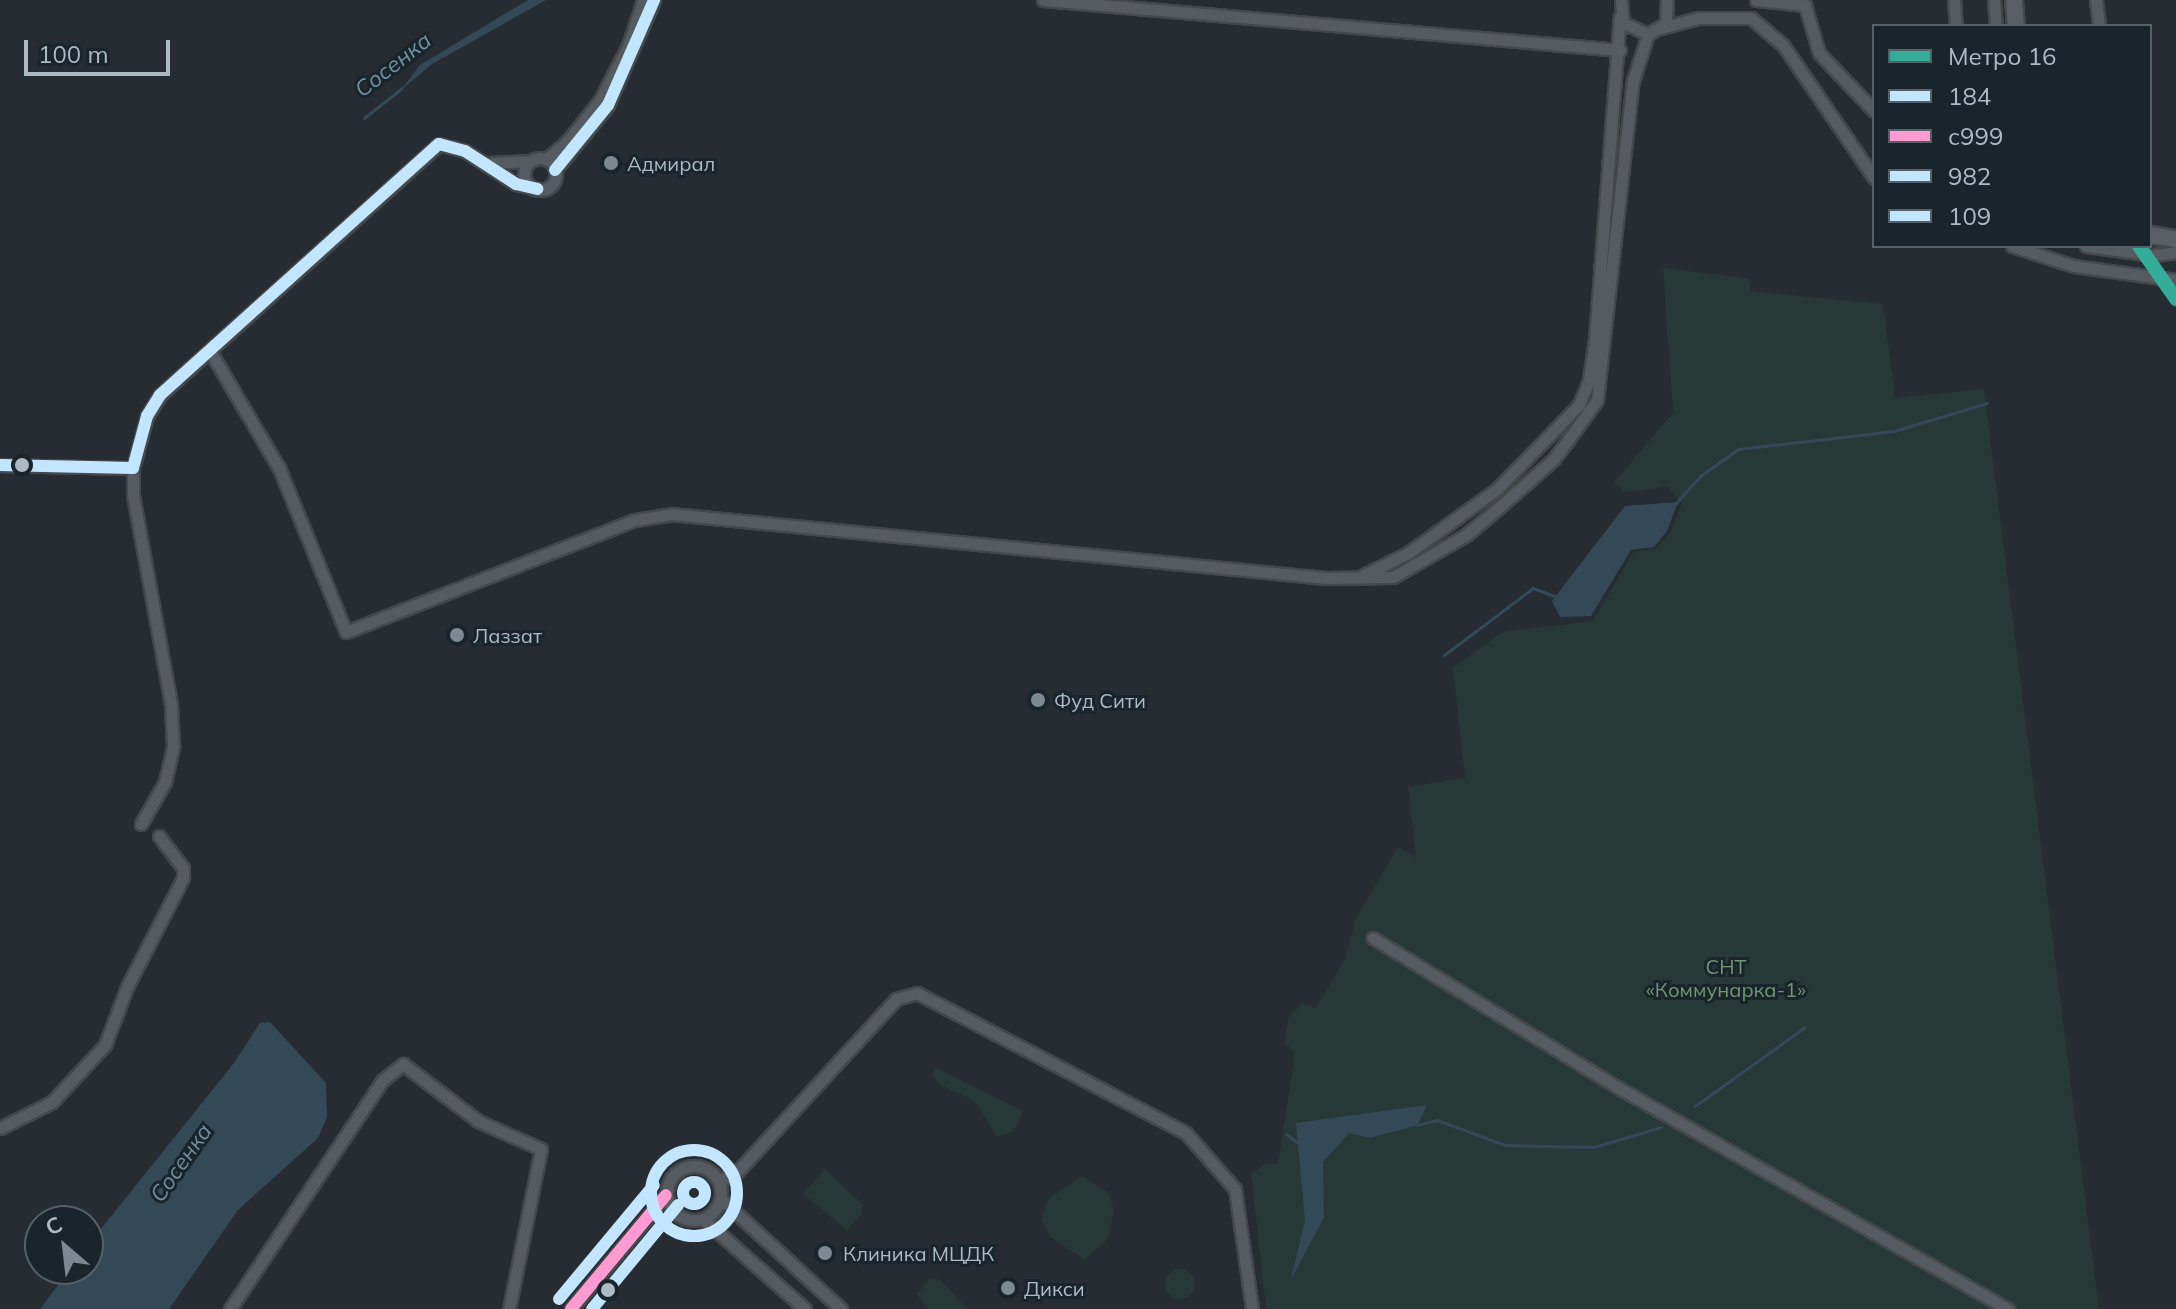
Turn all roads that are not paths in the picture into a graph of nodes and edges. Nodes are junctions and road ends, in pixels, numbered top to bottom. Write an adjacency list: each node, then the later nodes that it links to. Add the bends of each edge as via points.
1 (643, 0): 20 (street, via 628,46 600,100 567,142)
2 (654, 0): 23 (street, via 608,105)
3 (1043, 0): 18 (street)
4 (1621, 0): 11 (street)
5 (1667, 0): 16 (street, via 1669,16)
6 (1756, 0): 19 (street, via 1805,5 1819,53)
7 (1954, 0): 12 (street)
8 (1994, 0): 13 (street)
9 (2014, 0): 14 (street)
10 (2096, 0): 15 (street)
11 (1620, 17): 17 (street, via 1634,32); 18 (street)
12 (1956, 24)
13 (1996, 24)
14 (2016, 24)
15 (2099, 24)
16 (1661, 28): 17 (street); 24 (street, via 1698,18 1751,18 1783,45)
17 (1648, 34): 35 (street, via 1633,81 1597,400 1554,459 1466,535 1411,571 1393,577)
18 (1620, 50): 35 (street, via 1595,339 1579,405 1545,446 1497,489 1408,553)
19 (1872, 109)
20 (546, 159): 21 (street); 23 (street)
21 (531, 161): 22 (street); 25 (street, via 524,177)
22 (490, 163): 25 (street, via 516,184); 32 (street, via 439,144)
23 (555, 170): 25 (street, via 551,185)
24 (1872, 175)
25 (537, 189)
26 (2152, 235): 27 (street)
27 (2176, 239)
28 (2018, 248): 31 (street, via 2074,266)
29 (2101, 248): 30 (street, via 2153,255)
30 (2176, 252)
31 (2176, 280)
32 (210, 351): 34 (street, via 160,395 147,416); 35 (street, via 279,468 346,632 635,520 671,514 1326,578)
33 (0, 465): 34 (street)
34 (133, 468): 36 (street, via 147,595 171,704 173,746 165,782)
35 (1364, 575)
36 (141, 824)
37 (159, 836): 39 (street, via 183,868 183,878 127,987 105,1045 52,1102)
38 (1373, 938): 50 (street, via 1617,1087)
39 (0, 1128)
40 (719, 1181): 41 (street, via 705,1168 687,1167 671,1177); 42 (street); 44 (street, via 737,1172 896,999 917,993 1186,1133 1235,1189)
41 (666, 1195): 43 (street, via 679,1216); 47 (street)
42 (721, 1199): 43 (street); 49 (street)
43 (703, 1219): 48 (street)
44 (1251, 1308)
45 (230, 1309): 46 (street, via 383,1080 403,1064 478,1121 541,1149)
46 (509, 1309)
47 (571, 1309)
48 (805, 1309)
49 (841, 1309)
50 (2008, 1309)

